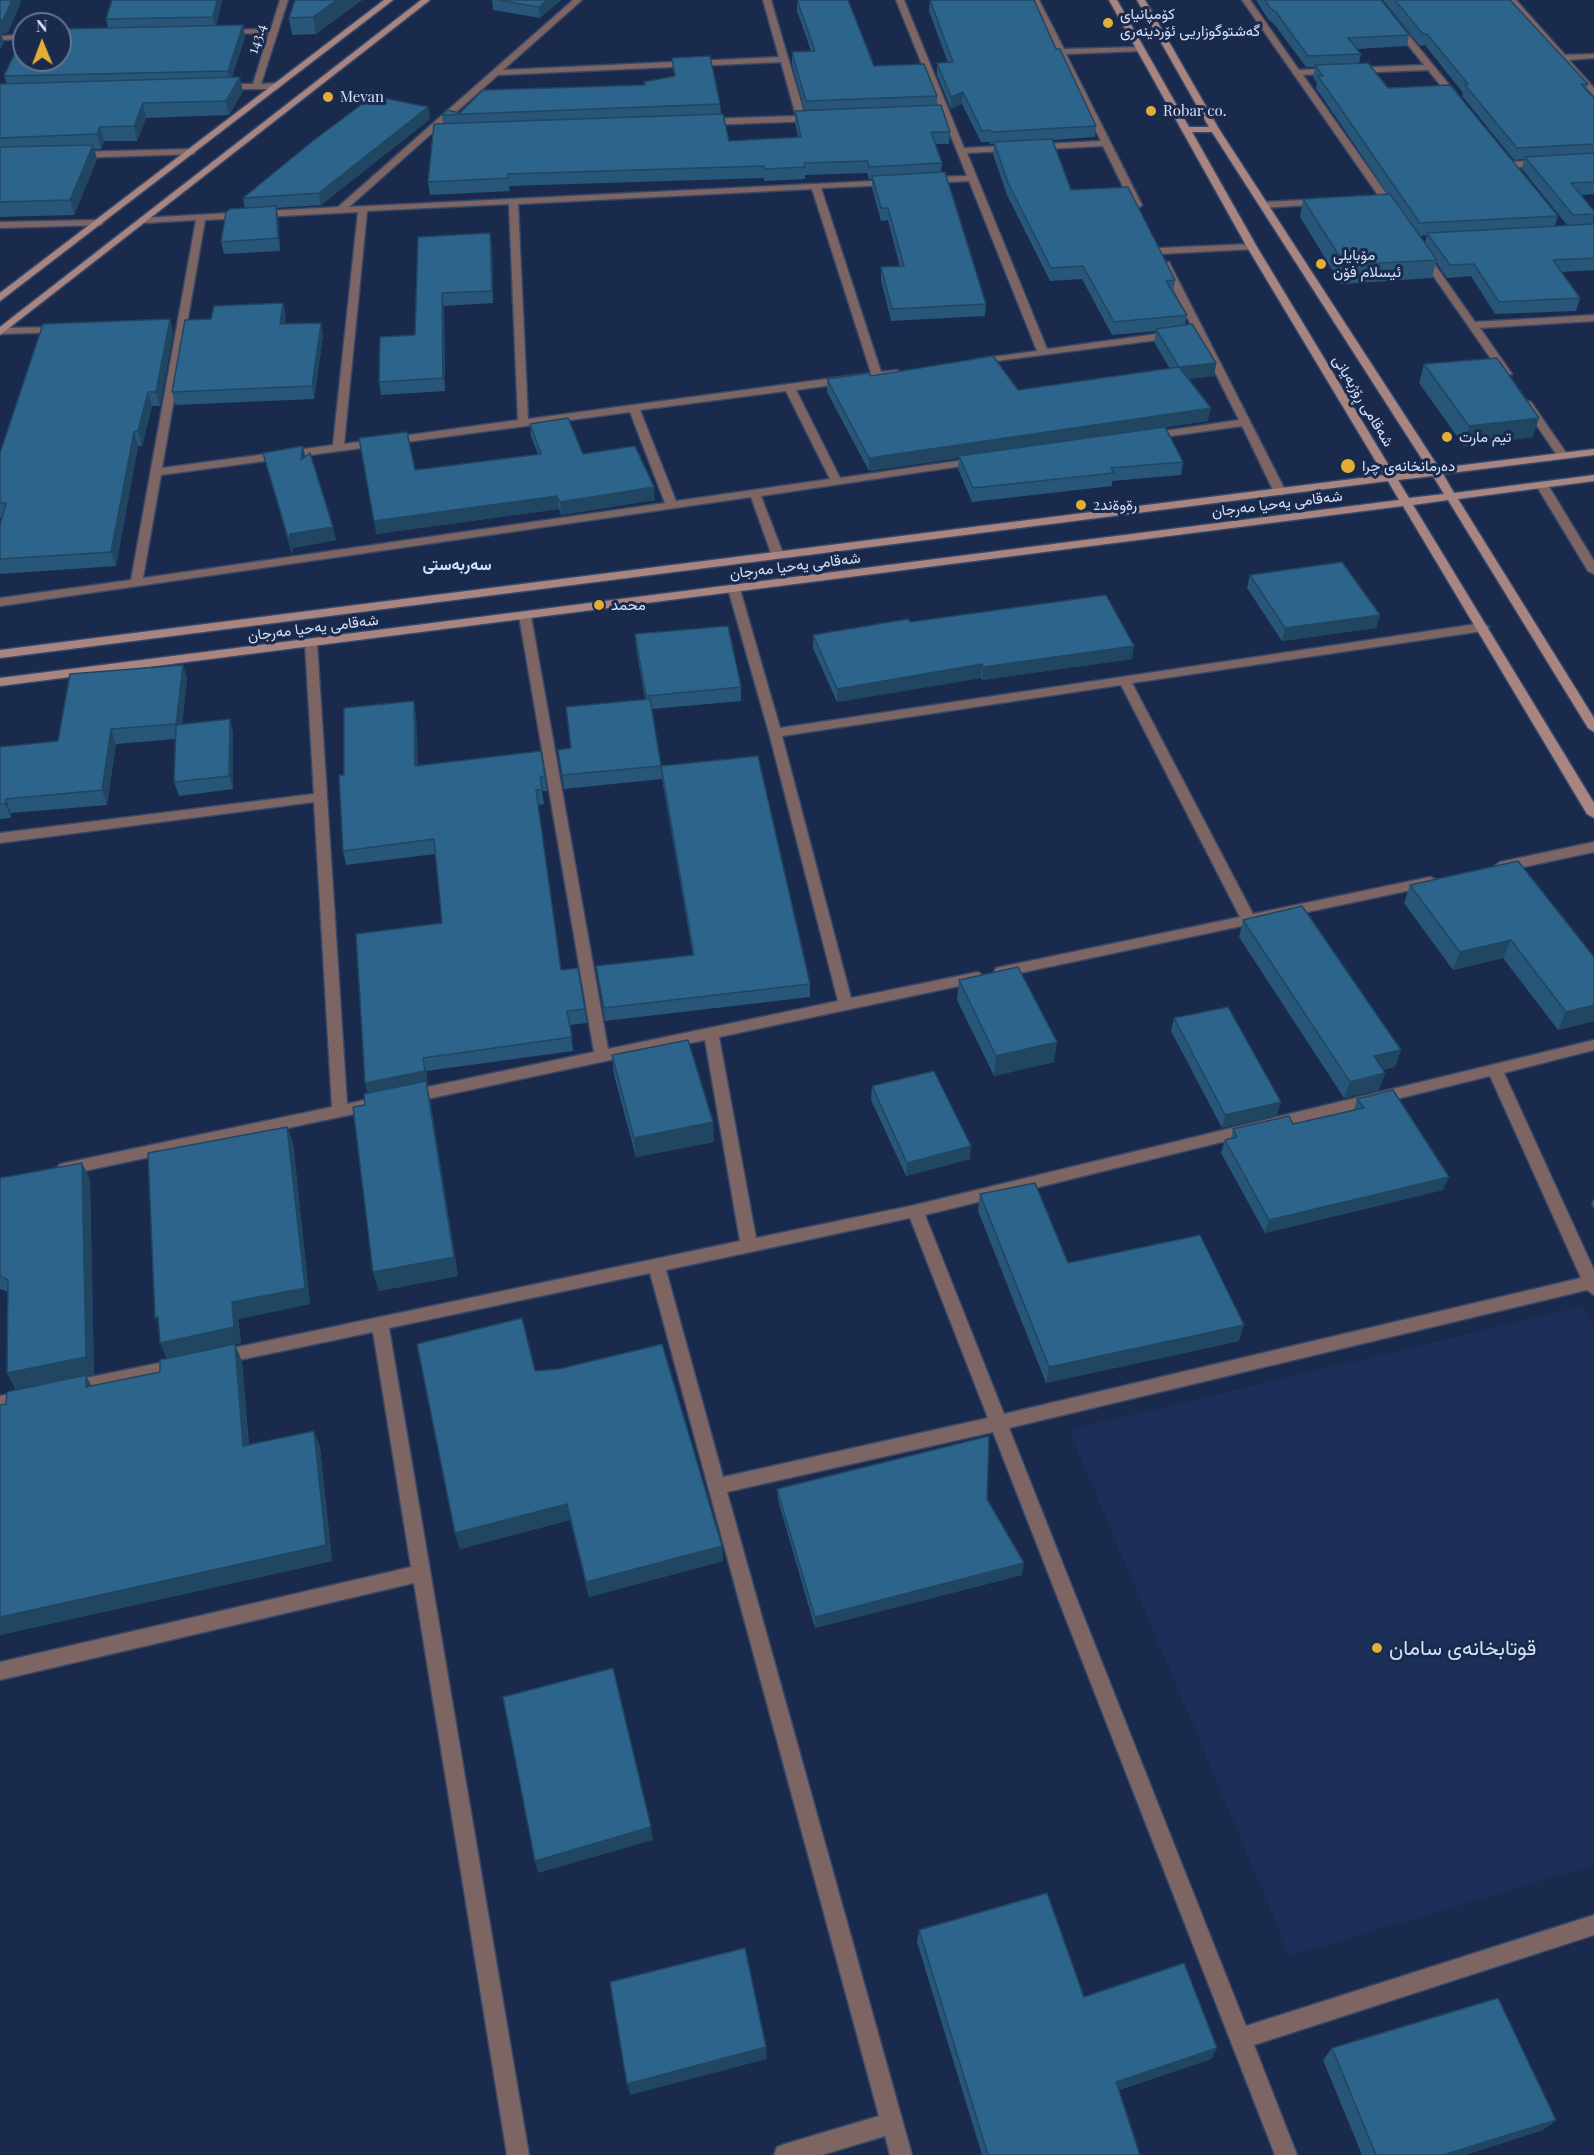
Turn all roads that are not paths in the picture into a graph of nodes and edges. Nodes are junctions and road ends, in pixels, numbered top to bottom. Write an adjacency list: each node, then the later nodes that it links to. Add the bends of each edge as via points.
1 (284, 0): 13 (street, 143.4)
2 (389, 0): 24 (street)
3 (426, 0): 51 (street)
4 (578, 0): 21 (street)
5 (767, 0): 19 (street)
6 (900, 0): 27 (street)
7 (1035, 0): 16 (street)
8 (1113, 0): 15 (street, شەقامی ڕۆژبەیانی)
9 (1141, 0): 33 (street, شەقامی ڕۆژبەیانی)
10 (1246, 0): 22 (street)
11 (1376, 0): 20 (street)
12 (1512, 0): 18 (street)
13 (274, 31): 14 (street); 23 (street, 143.4)
14 (215, 32)
15 (1140, 49): 16 (street); 34 (street, شەقامی ڕۆژبەیانی)
16 (1061, 52): 37 (street)
17 (1594, 56): 18 (street)
18 (1563, 58): 26 (street)
19 (784, 59): 21 (street); 31 (street)
20 (1431, 67): 22 (street); 28 (street)
21 (495, 73): 36 (street)
22 (1298, 74): 53 (street)
23 (256, 86): 24 (street); 25 (street)
24 (277, 86): 39 (street)
25 (210, 87)
26 (1594, 93)
27 (946, 112): 29 (street); 38 (street)
28 (1467, 112)
29 (934, 113)
30 (823, 117): 31 (street)
31 (801, 118): 32 (street)
32 (696, 122)
33 (1215, 129): 34 (street); 57 (street, شەقامی ڕۆژبەیانی)
34 (1185, 130): 68 (street, شەقامی ڕۆژبەیانی)
35 (462, 131): 36 (street)
36 (428, 132): 59 (street)
37 (1106, 142): 38 (street); 60 (street)
38 (961, 151): 45 (street)
39 (190, 152): 40 (street); 46 (street)
40 (60, 155)
41 (1503, 156): 43 (street)
42 (1558, 162): 43 (street)
43 (1510, 165): 44 (street)
44 (1517, 174)
45 (972, 178): 47 (street); 78 (street)
46 (155, 180): 48 (street); 64 (street)
47 (912, 181)
48 (165, 182)
49 (900, 182): 52 (street)
50 (176, 184): 51 (street)
51 (187, 186): 63 (street)
52 (816, 186): 55 (street); 81 (street)
53 (1385, 199): 54 (street); 61 (street)
54 (1374, 200)
55 (513, 202): 58 (street); 86 (street)
56 (1330, 202): 57 (street)
57 (1264, 205): 94 (street, شەقامی ڕۆژبەیانی)
58 (363, 209): 59 (street); 89 (street)
59 (339, 211): 62 (street)
60 (1140, 211)
61 (1397, 216)
62 (201, 218): 63 (street); 74 (street)
63 (144, 220): 77 (street)
64 (98, 223): 65 (street); 70 (street)
65 (0, 225)
66 (1155, 241): 69 (street)
67 (1414, 241): 72 (street)
68 (1252, 247): 69 (street); 95 (street, شەقامی ڕۆژبەیانی)
69 (1160, 250): 76 (street)
70 (0, 298)
71 (1594, 318): 72 (street)
72 (1472, 325): 82 (street)
73 (169, 327): 74 (street)
74 (181, 327): 93 (street)
75 (73, 330): 77 (street)
76 (1200, 331): 78 (street); 87 (street)
77 (1, 332)
78 (1043, 353): 79 (street)
79 (960, 364)
80 (912, 371): 81 (street)
81 (877, 375): 83 (street)
82 (1511, 381)
83 (789, 387): 85 (street); 97 (street)
84 (1524, 400): 91 (street)
85 (633, 407): 86 (street); 103 (street)
86 (523, 422): 89 (street)
87 (1245, 422): 88 (street); 99 (street)
88 (1140, 438)
89 (338, 446): 93 (street)
90 (1594, 452): 91 (street, شەقامی یەحیا مەرجان)
91 (1563, 456): 94 (street, شەقامی یەحیا مەرجان)
92 (988, 460): 97 (street)
93 (155, 472): 108 (street)
94 (1436, 472): 95 (street, شەقامی یەحیا مەرجان); 101 (street, شەقامی ڕۆژبەیانی)
95 (1392, 478): 99 (street, شەقامی یەحیا مەرجان); 102 (street, شەقامی ڕۆژبەیانی)
96 (1594, 478): 98 (street, شەقامی یەحیا مەرجان)
97 (837, 482): 100 (street)
98 (1542, 485): 101 (street, شەقامی یەحیا مەرجان); 105 (street)
99 (1280, 492): 106 (street, شەقامی یەحیا مەرجان)
100 (755, 494): 103 (street); 106 (street)
101 (1451, 497): 102 (street, شەقامی یەحیا مەرجان); 118 (street, شەقامی ڕۆژبەیانی)
102 (1407, 502): 109 (street, شەقامی یەحیا مەرجان); 113 (street, شەقامی ڕۆژبەیانی)
103 (672, 506): 108 (street)
104 (1594, 544): 105 (street)
105 (1577, 545): 107 (street)
106 (778, 556): 110 (street, شەقامی یەحیا مەرجان)
107 (1594, 571)
108 (136, 583): 111 (street)
109 (734, 589): 110 (street, شەقامی یەحیا مەرجان); 119 (street)
110 (607, 591): 112 (street, شەقامی یەحیا مەرجان); 115 (street, شەقامی یەحیا مەرجان)
111 (0, 602)
112 (525, 616): 114 (street, شەقامی یەحیا مەرجان); 130 (street)
113 (1483, 627): 116 (street); 121 (street, شەقامی ڕۆژبەیانی)
114 (311, 643): 117 (street, شەقامی یەحیا مەرجان); 120 (street)
115 (0, 654)
116 (1125, 681): 119 (street); 126 (street)
117 (0, 682)
118 (1594, 728)
119 (775, 733): 127 (street)
120 (321, 797): 122 (street); 132 (street)
121 (1594, 814)
122 (0, 838)
123 (1594, 847): 124 (street)
124 (1491, 869)
125 (1444, 879): 126 (street)
126 (1249, 920): 127 (street)
127 (846, 1005): 128 (street)
128 (711, 1033): 130 (street); 135 (street)
129 (1594, 1046): 131 (street)
130 (602, 1056): 132 (street)
131 (1495, 1070): 134 (street); 137 (street)
132 (340, 1111): 133 (street)
133 (47, 1173)
134 (915, 1211): 135 (street); 140 (street)
135 (749, 1246): 136 (street)
136 (656, 1264): 138 (street); 141 (street)
137 (1593, 1285): 140 (street)
138 (380, 1324): 139 (street); 142 (street)
139 (0, 1403)
140 (999, 1423): 141 (street); 145 (street)
141 (717, 1486): 146 (street)
142 (421, 1573): 143 (street); 147 (street)
143 (0, 1671)
144 (1594, 1925): 145 (street)
145 (1239, 2039): 150 (street)
146 (892, 2123): 148 (street); 149 (street)
147 (518, 2155)
148 (785, 2155)
149 (900, 2155)
150 (1286, 2155)

